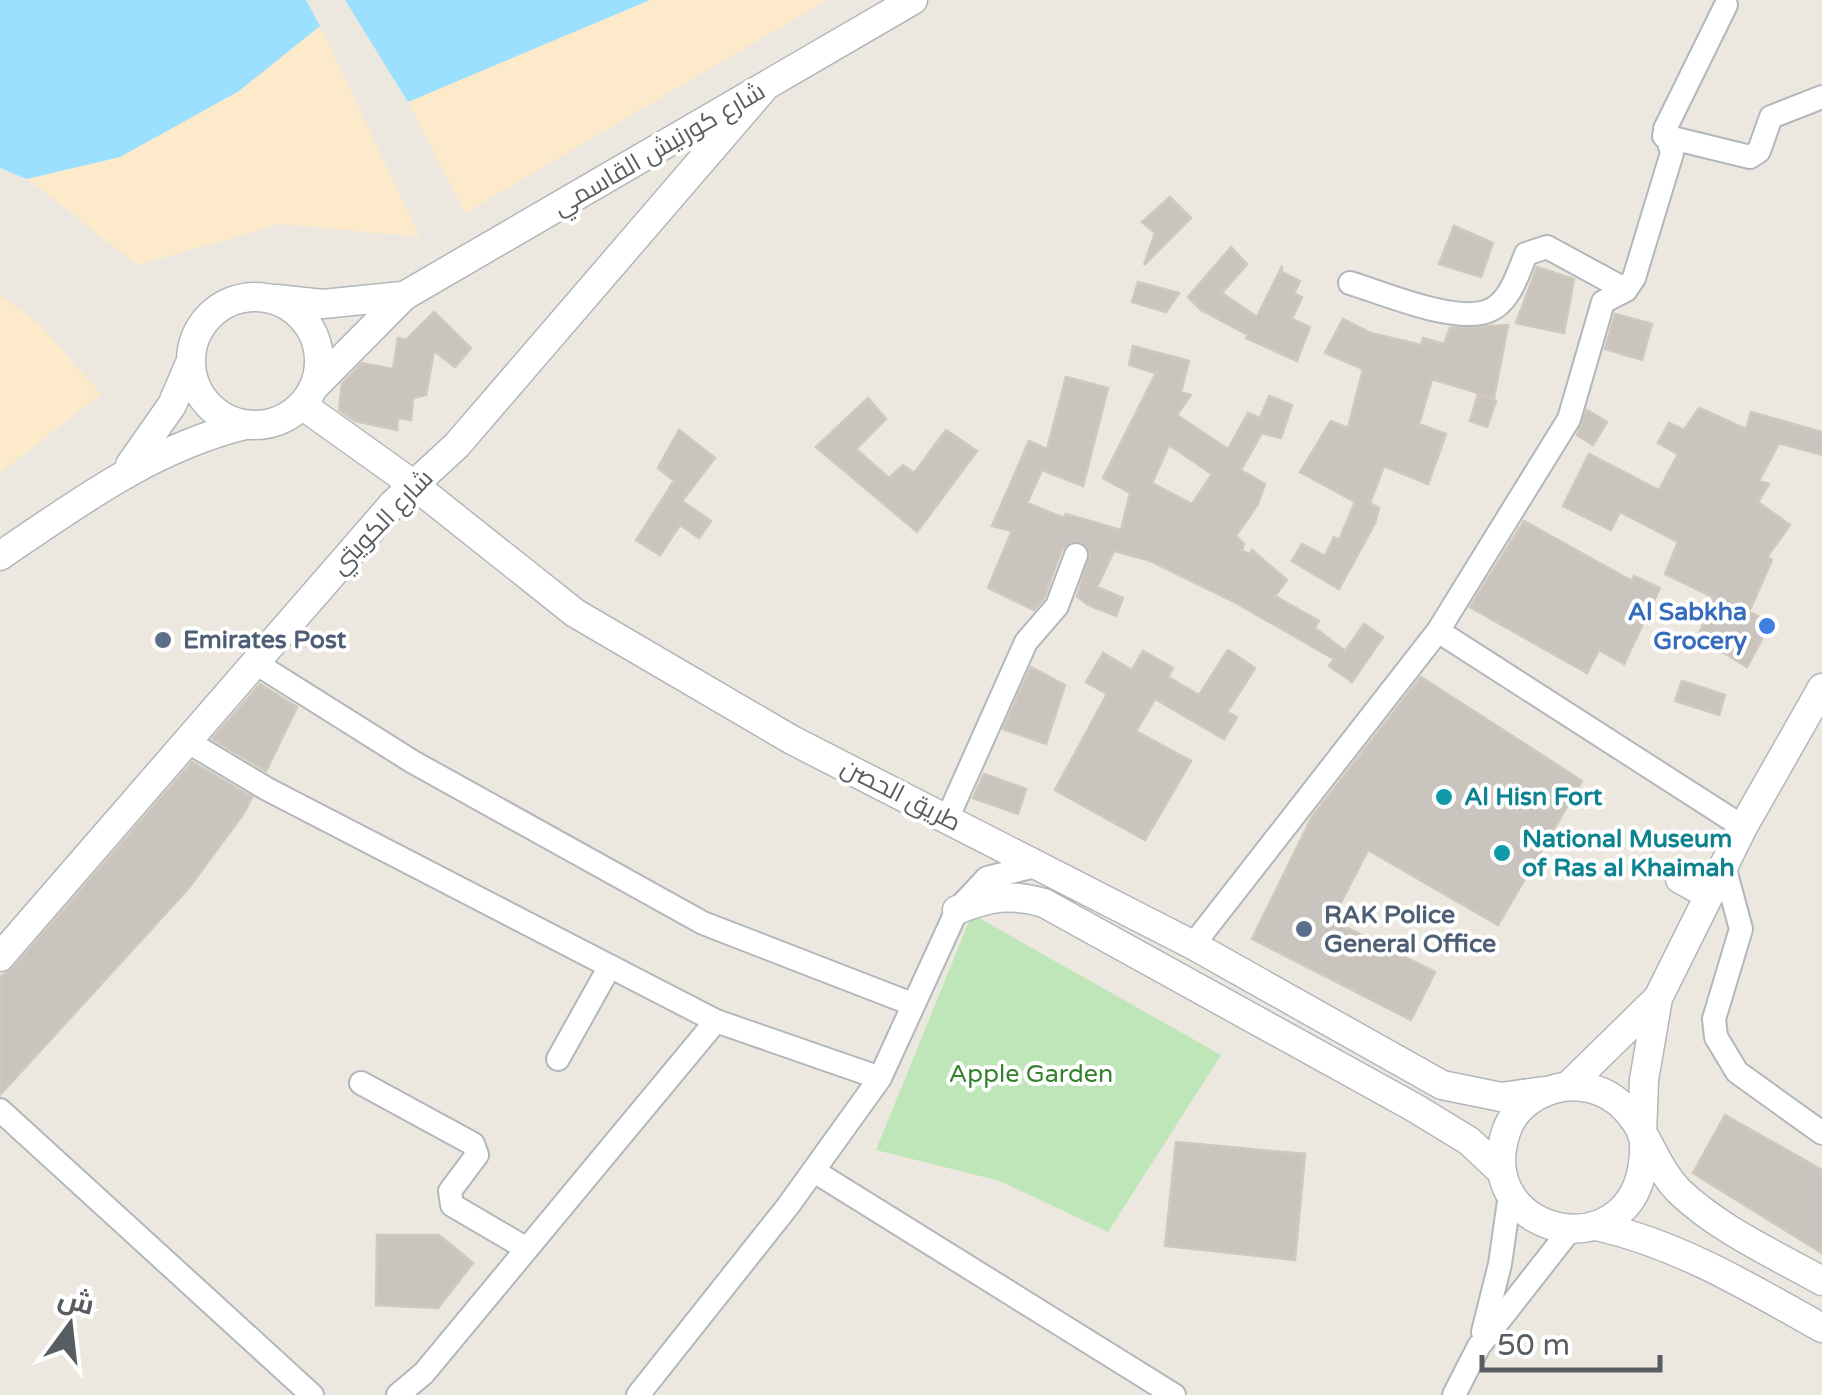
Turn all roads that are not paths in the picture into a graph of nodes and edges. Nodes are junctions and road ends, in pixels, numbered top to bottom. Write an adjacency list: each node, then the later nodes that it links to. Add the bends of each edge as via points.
1 (913, 0): 3 (street, شارع كورنيش القاسمي)
2 (1726, 5): 5 (street)
3 (764, 88): 8 (street, شارع كورنيش القاسمي); 14 (street, شارع الكويتي, via 458,445)
4 (1822, 97): 5 (street, via 1771,117 1750,158)
5 (1664, 136): 7 (street, via 1672,153)
6 (1350, 283): 7 (street, via 1450,313 1487,312 1504,299 1526,254 1546,247)
7 (1626, 290): 17 (street, via 1603,302 1569,419)
8 (404, 296): 9 (street, شارع كورنيش القاسمي, via 323,304); 11 (street, شارع كورنيش القاسمي)
9 (269, 298): 10 (street, via 223,304 193,340); 11 (street, via 307,323 318,355)
10 (190, 363): 12 (street, via 198,392 218,414); 13 (street, via 153,435)
11 (308, 397): 12 (street, via 276,421); 14 (street, طريق الحصن)
12 (245, 425): 13 (street)
13 (122, 474): 15 (street)
14 (414, 485): 18 (street, شارع الكويتي); 21 (street, طريق الحصن, via 575,612 792,740)
15 (0, 556)
16 (1076, 556): 21 (street, via 1057,606 1026,642)
17 (1438, 631): 22 (street); 28 (street)
18 (254, 662): 20 (street, شارع الكويتي); 32 (street, via 413,762 703,923)
19 (1822, 688): 22 (street)
20 (185, 740): 29 (street, شارع الكويتي); 30 (street)
21 (947, 819): 23 (street, طريق الحصن)
22 (1743, 827): 24 (street)
23 (1039, 865): 27 (street, via 988,878); 28 (street, طريق الحصن)
24 (1724, 866): 26 (street); 39 (street, via 1741,929 1714,1019 1716,1037 1737,1072)
25 (1680, 878): 26 (street)
26 (1709, 895): 31 (street)
27 (957, 910): 32 (street); 42 (street, via 994,897 1044,904 1415,1108 1469,1141)
28 (1193, 945): 37 (street, طريق الحصن, via 1442,1084 1501,1097)
29 (0, 957)
30 (610, 966): 33 (street); 34 (street)
31 (1658, 998): 37 (street); 40 (street, via 1644,1080)
32 (912, 1004): 35 (street)
33 (716, 1021): 35 (street); 44 (street)
34 (558, 1060)
35 (880, 1078): 41 (street)
36 (361, 1083): 44 (street, via 473,1144 477,1155 450,1190 452,1205)
37 (1556, 1088): 40 (street, via 1592,1088 1614,1098); 42 (street, via 1524,1104 1509,1124 1501,1147)
38 (0, 1110): 48 (street)
39 (1822, 1133)
40 (1643, 1139): 43 (street, via 1645,1169 1636,1194 1620,1214); 45 (street, via 1678,1190 1728,1228)
41 (814, 1171): 50 (street); 51 (street)
42 (1506, 1183): 43 (street, via 1526,1213 1546,1225); 47 (street, via 1500,1264)
43 (1584, 1228): 46 (street, via 1643,1236 1694,1257); 47 (street)
44 (527, 1250): 49 (street)
45 (1822, 1281)
46 (1822, 1328)
47 (1479, 1346): 52 (street)
48 (312, 1395)
49 (398, 1395)
50 (638, 1395)
51 (1174, 1395)
52 (1454, 1395)

